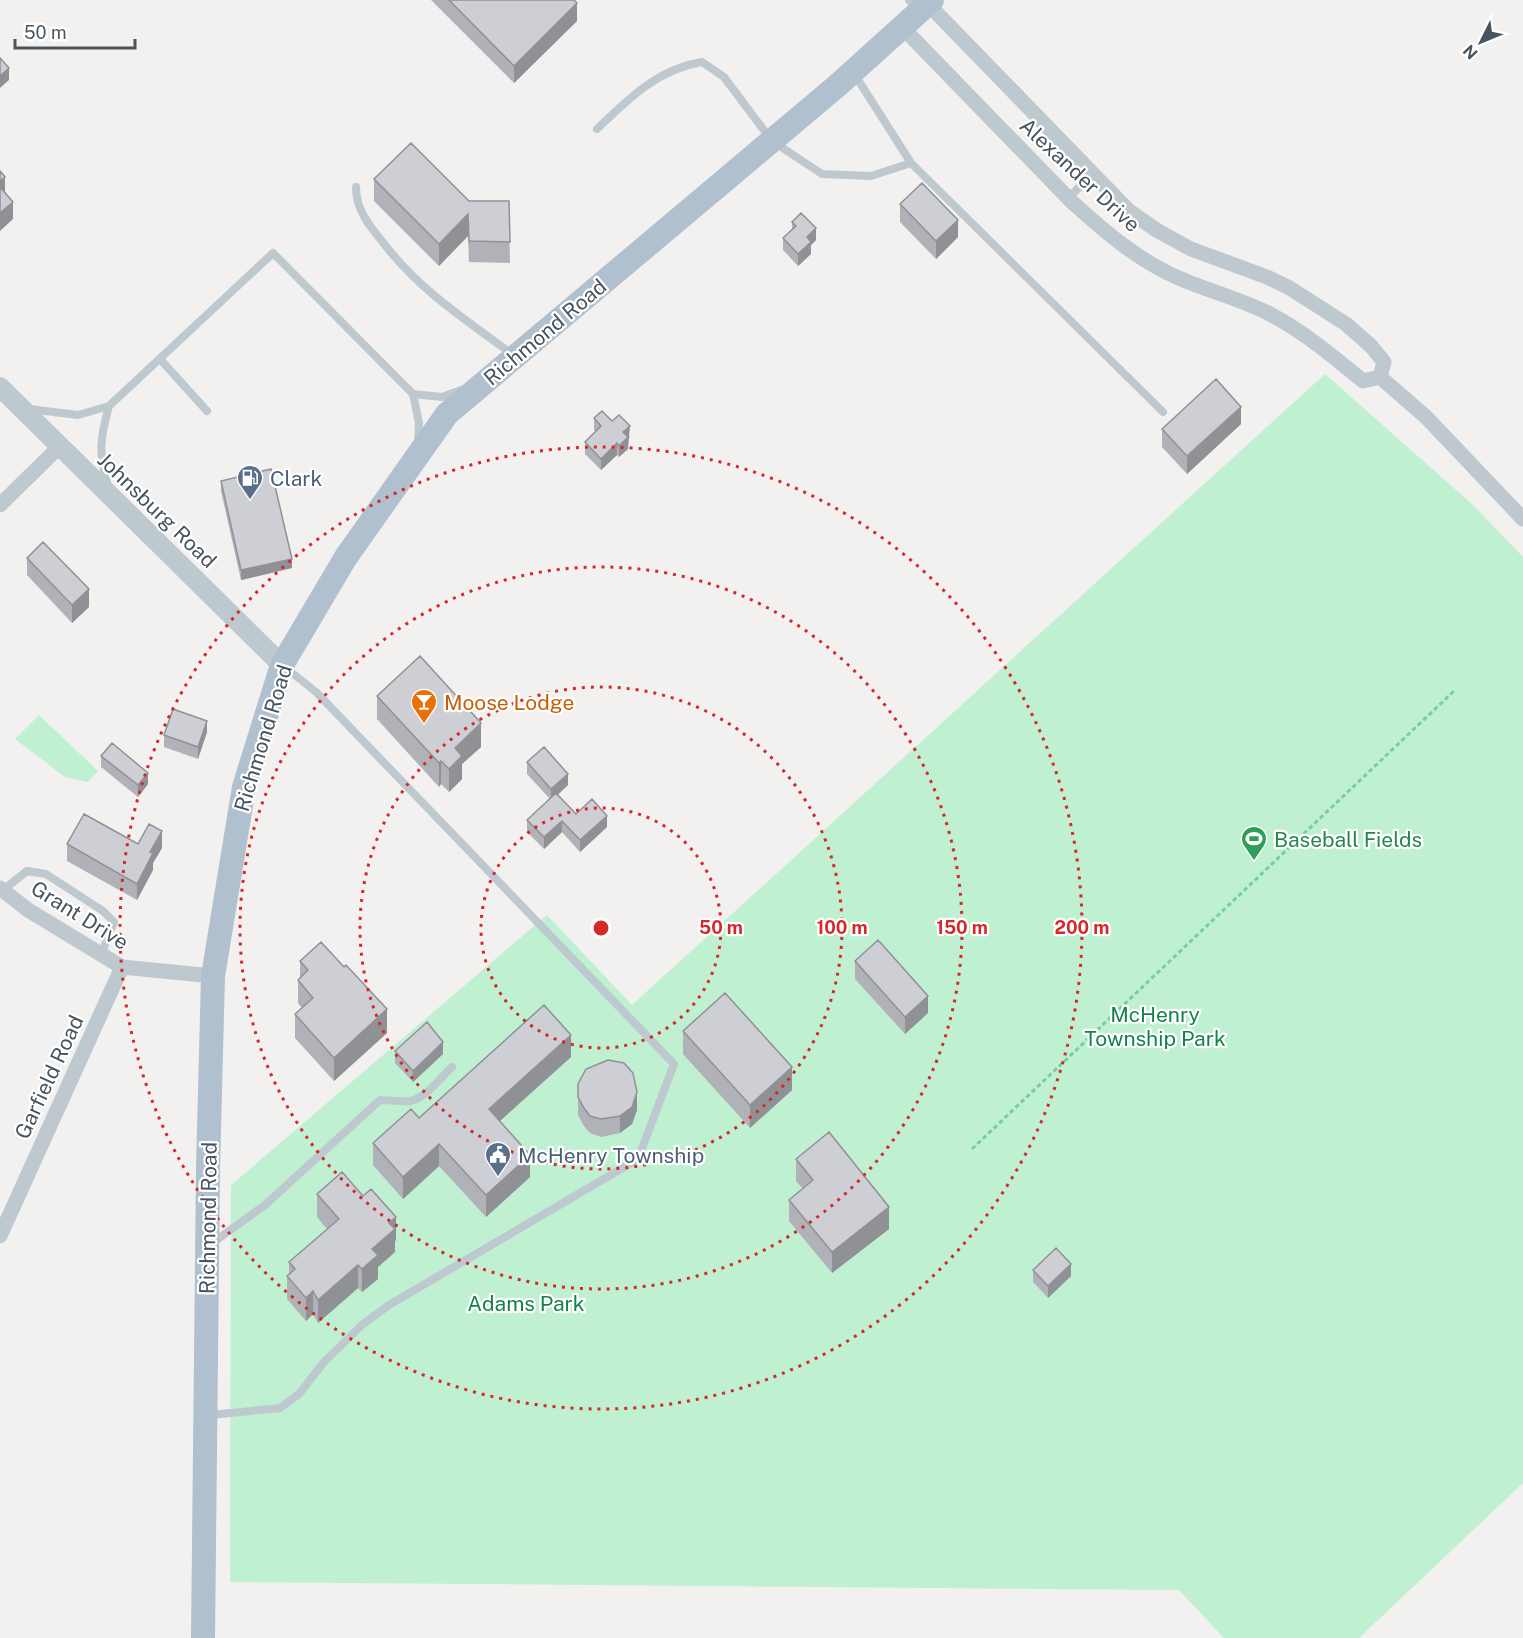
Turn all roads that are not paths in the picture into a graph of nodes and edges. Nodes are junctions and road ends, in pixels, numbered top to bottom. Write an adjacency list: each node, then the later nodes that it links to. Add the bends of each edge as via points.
1 (918, 8): 2 (main road, Richmond Road); 6 (street, Alexander Drive); 8 (street, Alexander Drive)
2 (853, 71): 4 (main road, Richmond Road); 5 (lane)
3 (597, 129): 4 (lane, via 635,93 682,65 702,62 724,77)
4 (772, 141): 5 (lane, via 822,174 871,176); 9 (main road, Richmond Road)
5 (911, 163): 18 (lane)
6 (1093, 174): 8 (lane); 11 (street, Alexander Drive, via 1129,211 1158,231 1191,249 1288,287 1346,324 1384,362)
7 (356, 188): 9 (lane, via 356,200 366,222 419,284)
8 (1068, 198): 11 (street, Alexander Drive, via 1101,229 1145,260 1172,275 1270,314 1363,381)
9 (515, 357): 12 (main road, Richmond Road)
10 (160, 359): 14 (lane, via 273,253); 15 (lane); 17 (lane)
11 (1380, 377): 23 (street, via 1426,417)
12 (486, 381): 14 (lane, via 442,397); 20 (main road, Richmond Road, via 447,414)
13 (0, 387): 16 (street, Johnsburg Road)
14 (413, 394): 20 (lane, via 419,423)
15 (109, 406): 16 (lane, via 78,415); 21 (lane, via 101,435 101,463)
16 (20, 408): 19 (street, Johnsburg Road)
17 (207, 411)
18 (1163, 412)
19 (59, 447): 21 (street, Johnsburg Road); 22 (street)
20 (418, 455): 24 (main road, Richmond Road, via 346,557)
21 (112, 498): 24 (street, Johnsburg Road)
22 (0, 505)
23 (1523, 519)
24 (282, 665): 28 (main road, Richmond Road, via 244,787); 32 (lane, via 316,692 674,1064 638,1159 389,1305 362,1325 280,1408)
25 (2, 889): 26 (street, Grant Drive, via 28,910); 26 (lane, via 27,872 46,874 103,911 114,922)
26 (101, 954): 27 (street, Grant Drive)
27 (122, 967): 28 (street, Grant Drive); 30 (street, Garfield Road)
28 (213, 976): 31 (main road, Richmond Road)
29 (452, 1067): 31 (lane, via 421,1096 408,1101 380,1101 264,1205)
30 (0, 1236)
31 (207, 1246): 32 (main road, Richmond Road)
32 (205, 1416): 33 (main road, Richmond Road)
33 (203, 1638)

